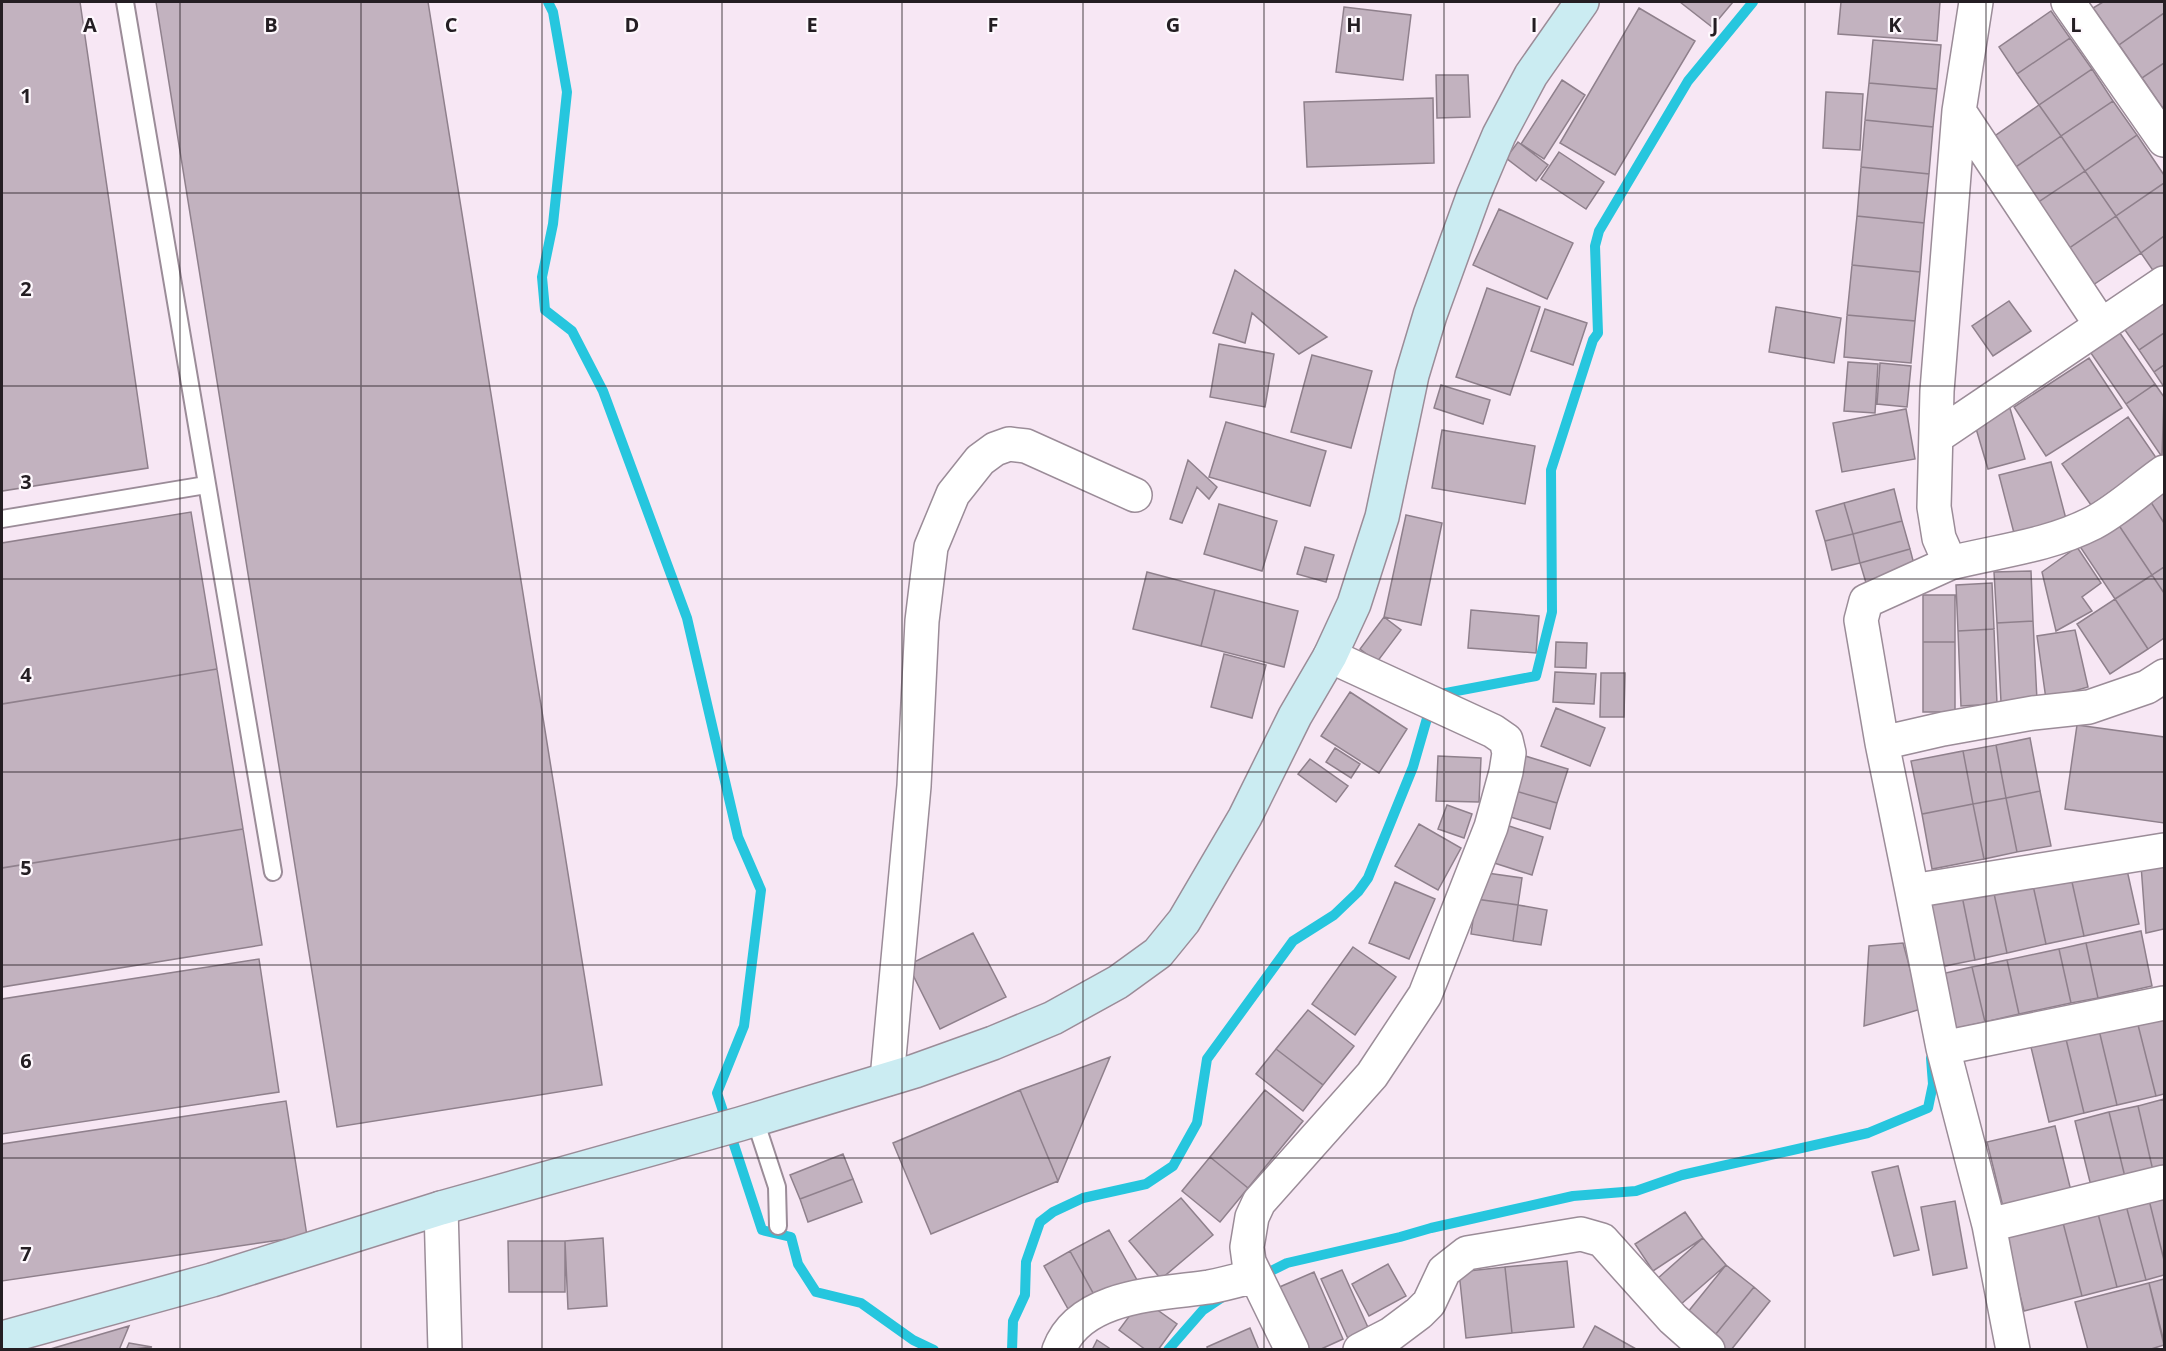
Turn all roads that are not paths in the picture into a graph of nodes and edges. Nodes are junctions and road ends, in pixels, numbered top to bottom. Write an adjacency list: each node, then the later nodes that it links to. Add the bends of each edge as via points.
1 (125, 2): 11 (lane)
2 (1582, 2): 15 (street, via 1531,75 1499,135 1474,195 1412,375 1382,517 1354,604)
3 (1976, 2): 5 (street)
4 (2068, 2): 6 (street)
5 (1959, 111): 8 (street); 9 (street)
6 (2164, 140)
7 (2164, 283): 8 (street)
8 (2101, 325): 9 (street)
9 (1936, 437): 14 (street, via 1938,538)
10 (2164, 472): 14 (street, via 2094,522 2065,535)
11 (206, 485): 13 (lane); 19 (lane)
12 (1135, 495): 23 (street, via 1026,446 1009,444 980,460 953,494 932,547 922,621 914,786)
13 (2, 519)
14 (1950, 563): 17 (street, via 1866,601 1861,620)
15 (1330, 656): 23 (street, via 1245,817 1184,921 1158,953 1118,982 1053,1018); 29 (street, via 1506,740 1509,753 1491,826 1425,995 1372,1075 1259,1202 1247,1247)
16 (2164, 676): 17 (street, via 2147,687 2089,707 1988,721)
17 (1882, 743): 20 (street)
18 (2164, 850): 20 (street)
19 (273, 872)
20 (1912, 891): 22 (street)
21 (2164, 1003): 22 (street)
22 (1942, 1048): 27 (street)
23 (887, 1080): 24 (street)
24 (737, 1125): 26 (street); 28 (lane, via 777,1187)
25 (2164, 1182): 27 (street)
26 (441, 1208): 30 (street, via 212,1280); 31 (street)
27 (1989, 1225): 36 (street)
28 (778, 1226)
29 (1257, 1281): 32 (street, via 1160,1291 1120,1302 1085,1319 1069,1332); 33 (street)
30 (2, 1338)
31 (445, 1350)
32 (1059, 1350)
33 (1292, 1350)
34 (1360, 1350): 35 (street, via 1419,1313 1429,1303 1444,1271 1467,1254 1581,1234 1602,1240 1673,1319)
35 (1708, 1350)
36 (2013, 1350)

